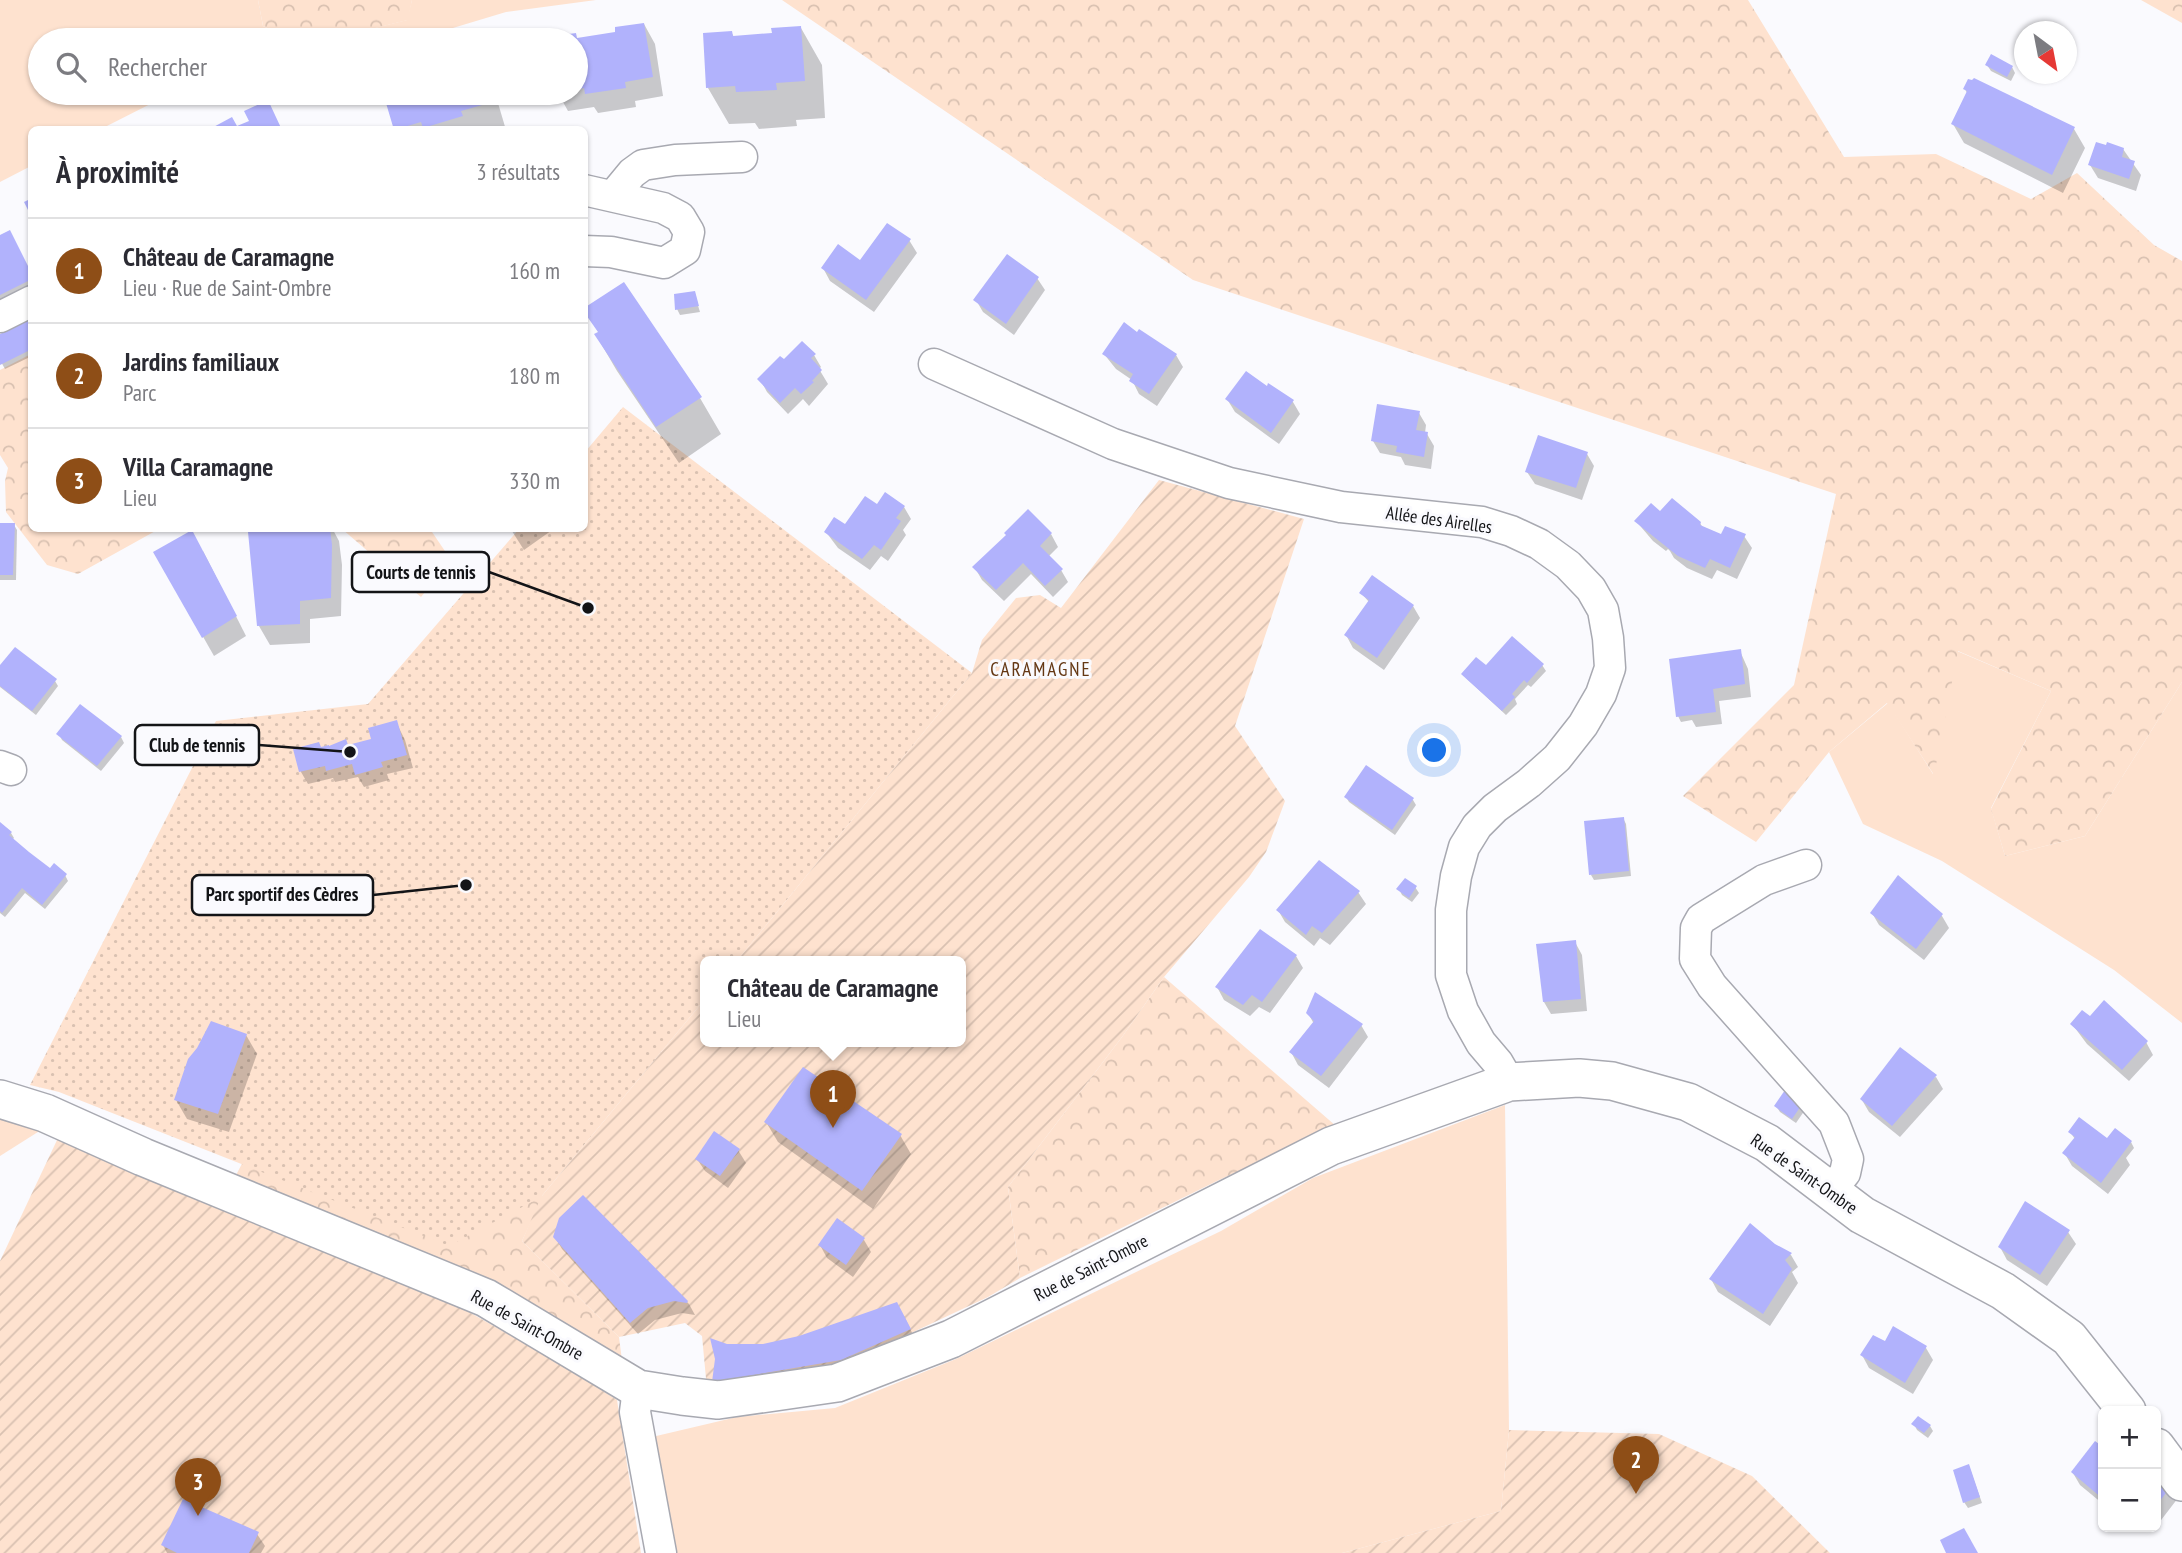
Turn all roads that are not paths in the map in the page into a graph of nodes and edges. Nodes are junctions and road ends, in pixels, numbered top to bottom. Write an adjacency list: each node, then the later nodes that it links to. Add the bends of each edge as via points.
1 (742, 158): 2 (street, via 643,165)
2 (599, 193): 3 (street, via 663,208 680,216 689,232 685,250 664,263)
3 (588, 251)
4 (28, 304): 5 (street)
5 (0, 317)
6 (934, 364): 8 (street, Allée des Airelles, via 1113,444 1228,483 1341,508 1482,523 1511,531 1568,565 1591,589 1603,610 1608,638 1609,668 1601,694 1557,758 1477,825 1464,847 1456,876 1451,975 1463,1011)
7 (1806, 865): 10 (street, via 1764,880 1701,919 1696,928 1695,958 1713,986 1834,1123 1848,1159 1845,1173 1837,1182)
8 (1509, 1082): 10 (street, Rue de Saint-Ombre, via 1578,1078 1688,1102 1767,1143); 11 (street, Rue de Saint-Ombre, via 1331,1146 951,1339 837,1383 718,1400)
9 (0, 1099): 11 (street, Rue de Saint-Ombre, via 45,1113 485,1298)
10 (1820, 1185): 12 (street, Rue de Saint-Ombre, via 1862,1215 2003,1291 2068,1338)
11 (638, 1389): 15 (street, via 635,1412)
12 (2123, 1406)
13 (2161, 1454): 14 (street)
14 (2182, 1482)
15 (661, 1553)

